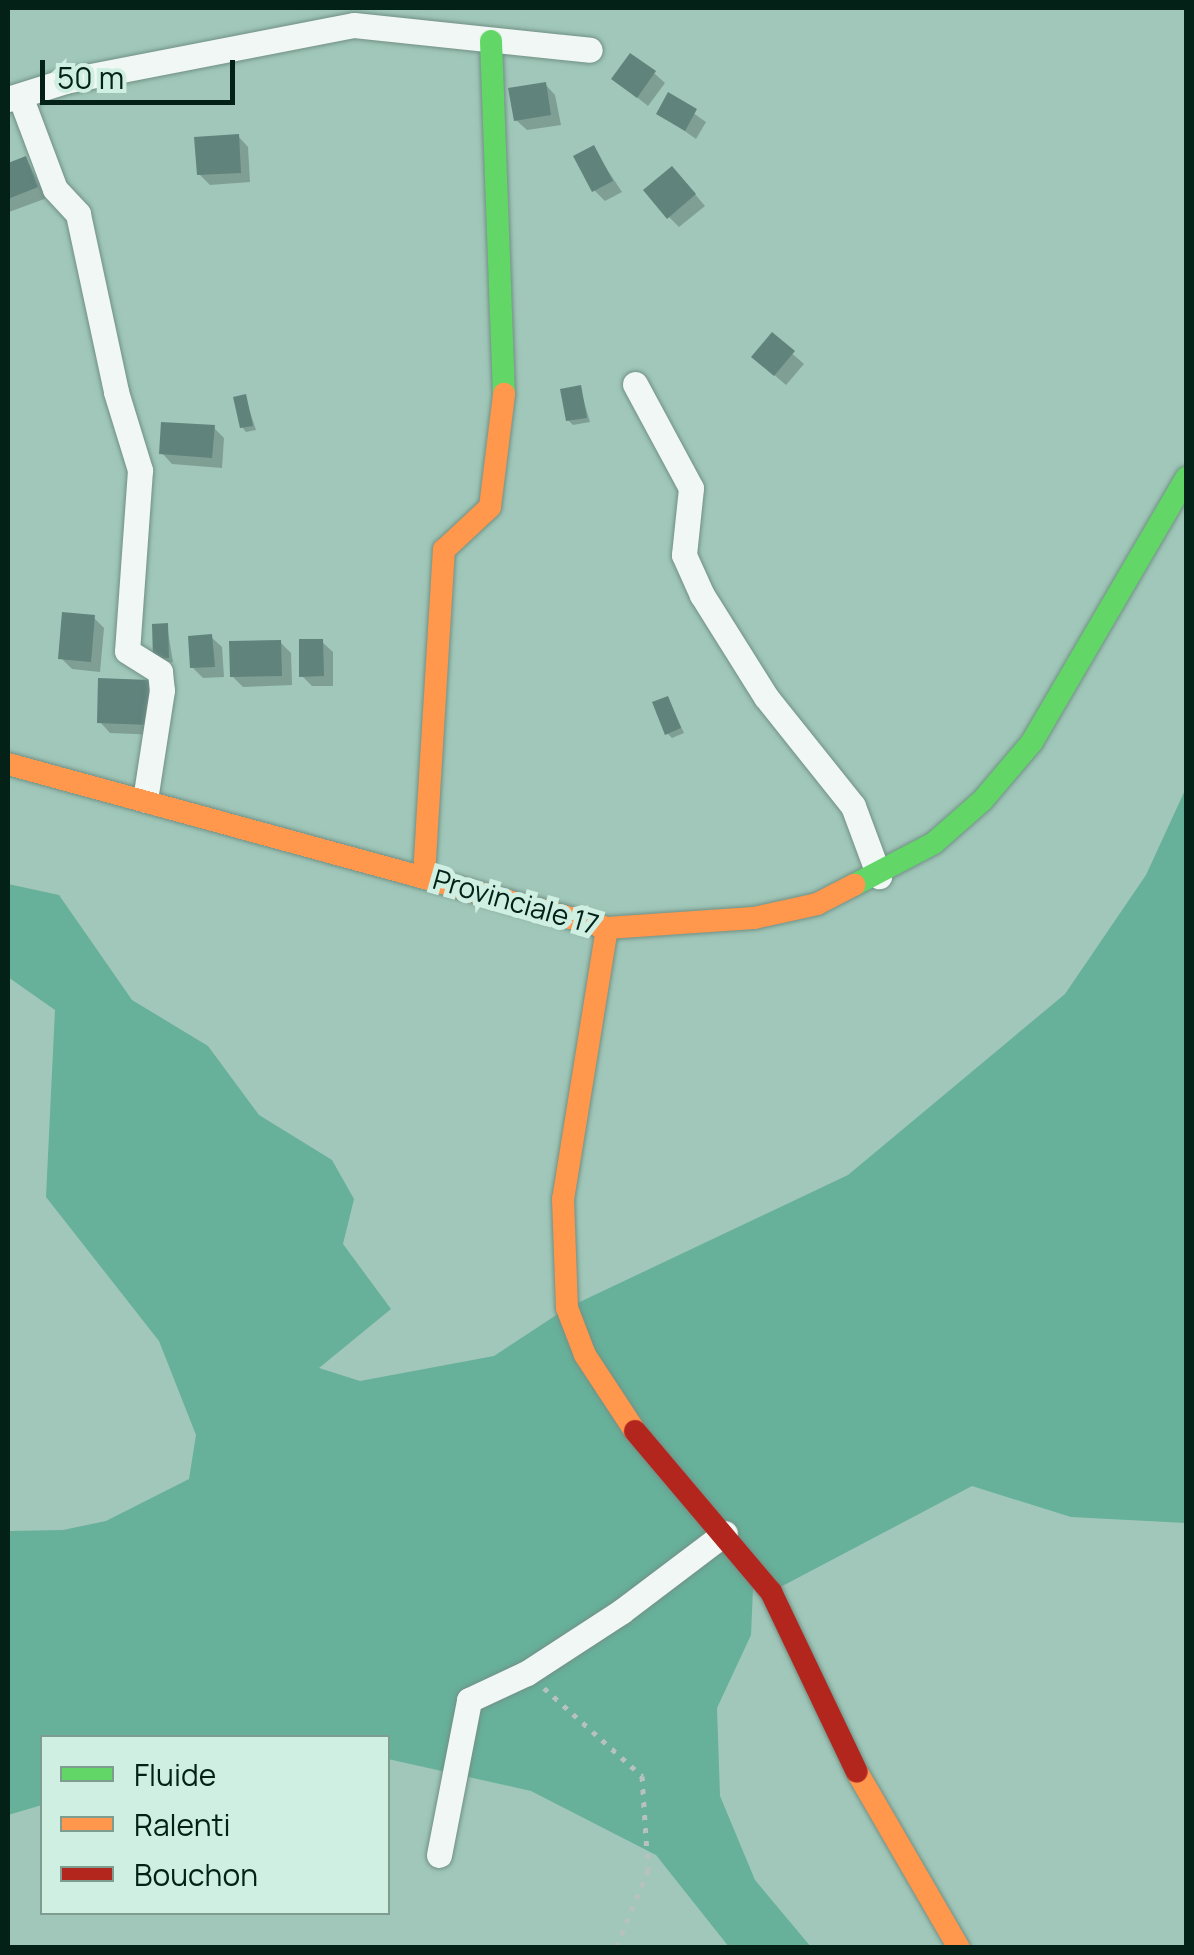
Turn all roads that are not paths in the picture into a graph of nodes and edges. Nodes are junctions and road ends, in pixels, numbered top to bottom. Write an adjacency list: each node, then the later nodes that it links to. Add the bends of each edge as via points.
1 (491, 41): 2 (street); 3 (street, via 404,25 354,25 65,81); 8 (street, via 508,365 490,507 444,550)
2 (590, 50)
3 (14, 97): 7 (street, via 55,189 78,214 140,470 127,651 160,672 162,690)
4 (635, 384): 9 (street, via 691,488 684,555 702,595 766,698 853,806)
5 (1186, 478): 9 (street, Provinciale 17, via 1032,742 934,843)
6 (8, 764): 7 (street, Provinciale 17)
7 (145, 800): 8 (street, Provinciale 17)
8 (424, 874): 10 (street, Provinciale 17)
9 (879, 876): 10 (street, Provinciale 17, via 817,904 754,918)
10 (607, 928): 11 (street, via 563,1199 567,1308 586,1355 629,1424)
11 (725, 1533): 12 (street, via 527,1673 469,1700); 13 (street, via 771,1592 873,1804)
12 (439, 1855)
13 (959, 1948)

